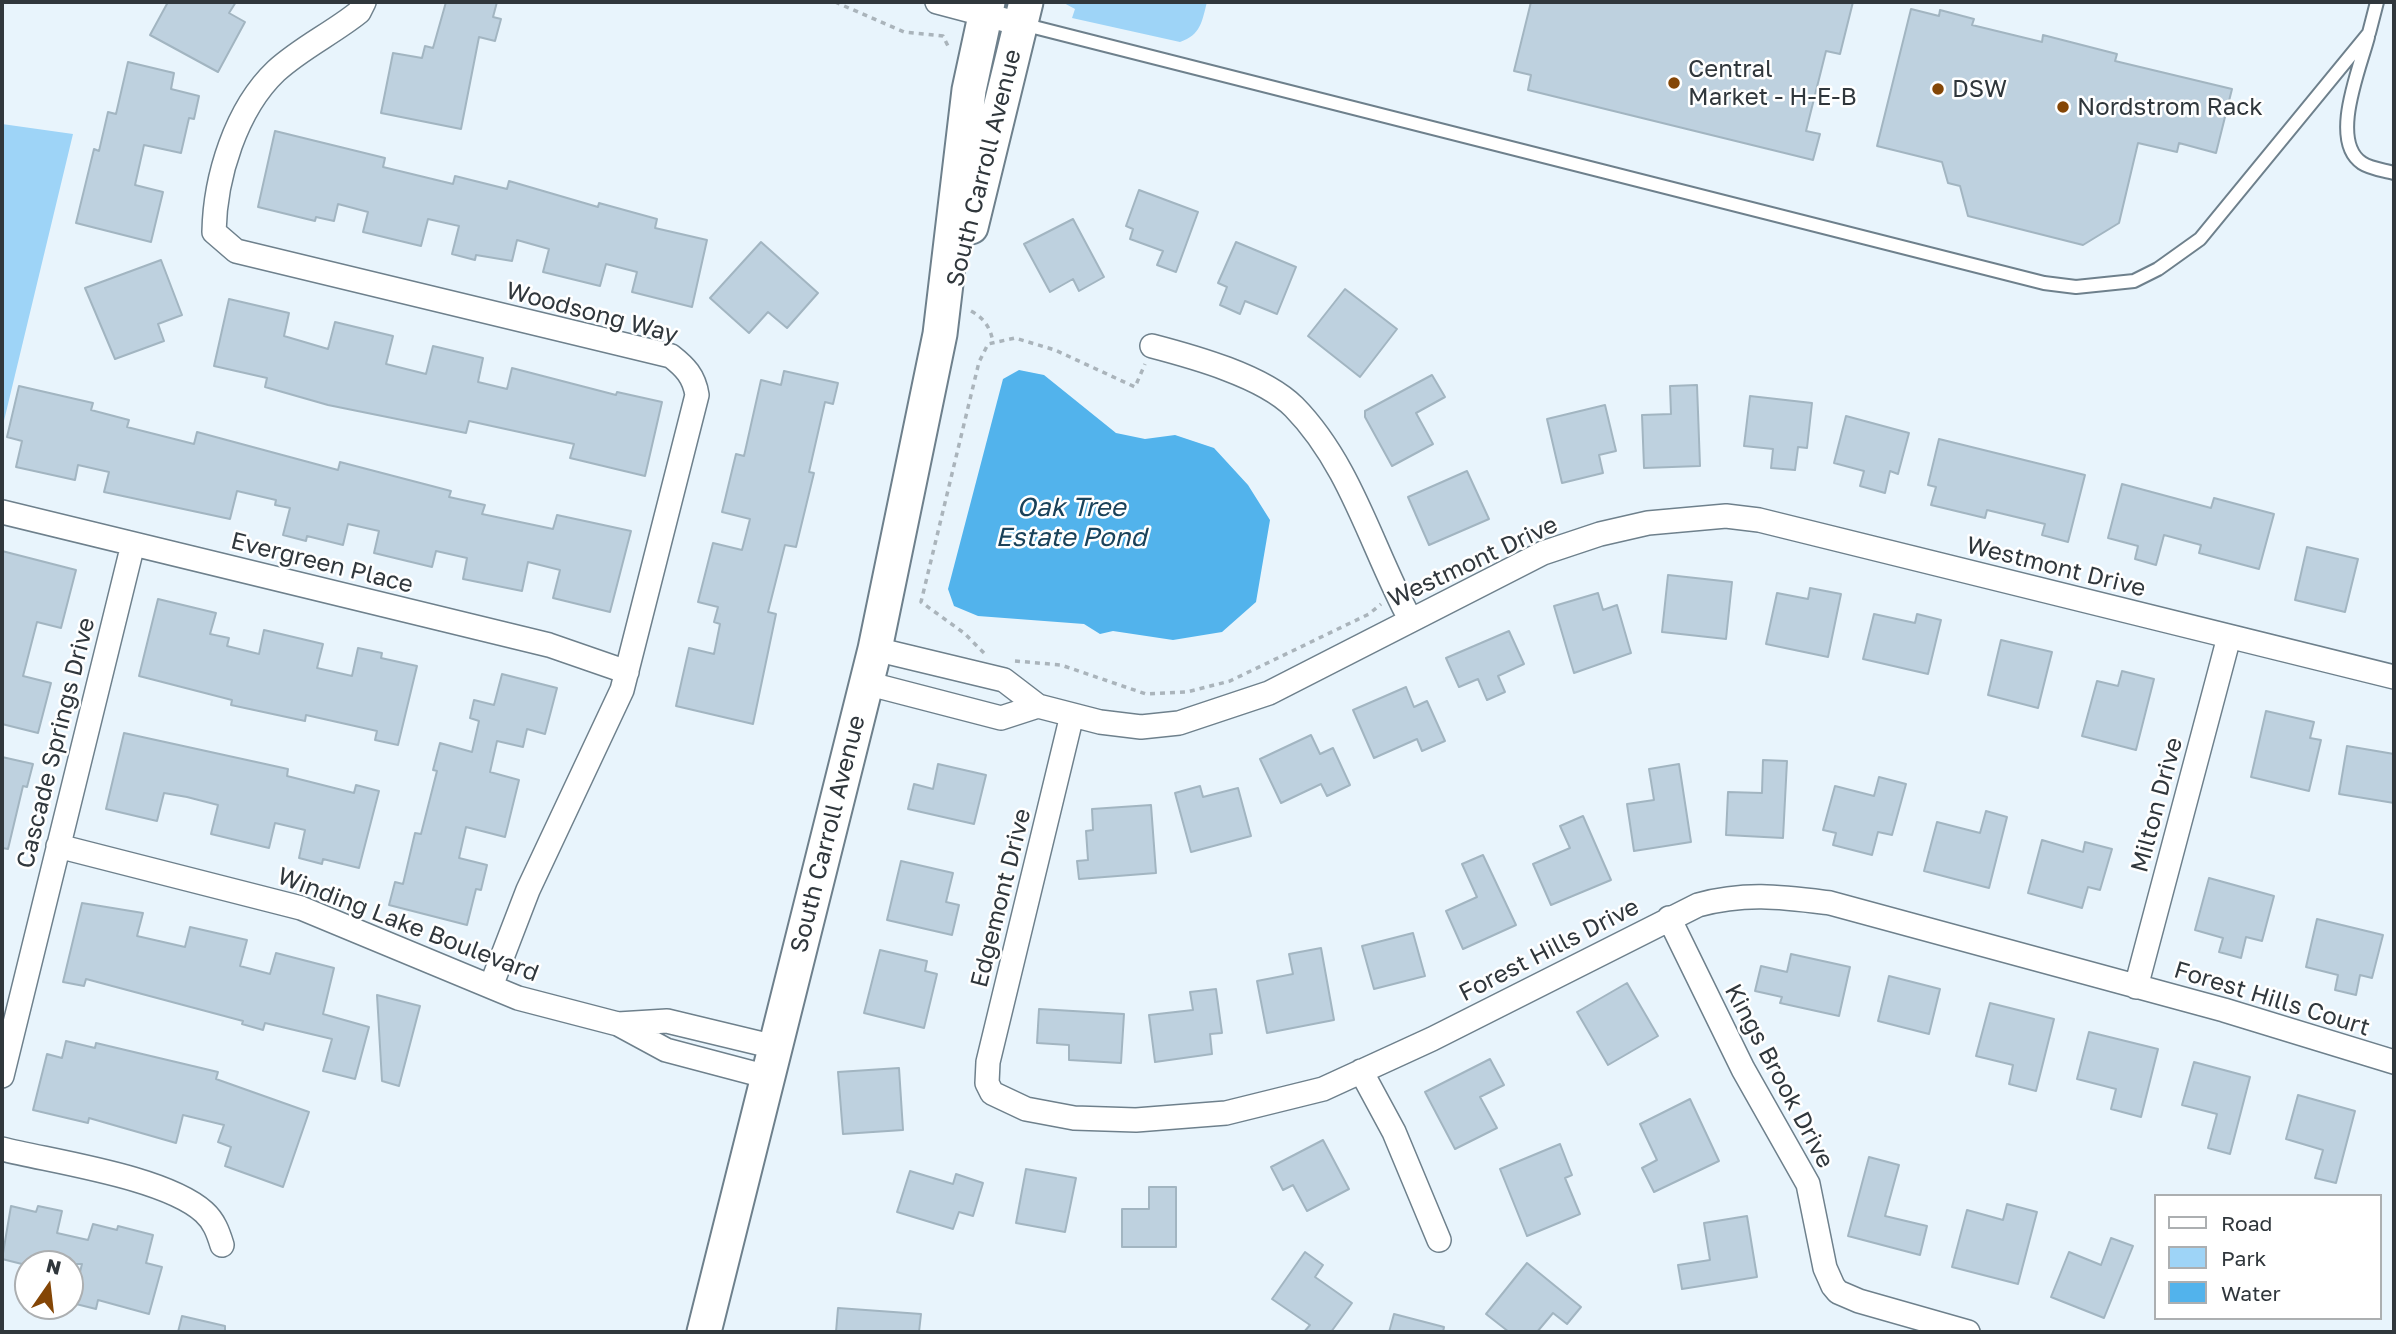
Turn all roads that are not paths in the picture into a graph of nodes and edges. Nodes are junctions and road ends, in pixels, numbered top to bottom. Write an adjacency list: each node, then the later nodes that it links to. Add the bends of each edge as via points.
1 (364, 2): 15 (street, Woodsong Way, via 359,12 277,70 255,94 226,164 214,232 236,251 671,356 684,366 695,381 697,395)
2 (937, 2): 4 (street)
3 (2377, 2): 6 (lane)
4 (987, 8): 5 (street); 8 (main road, South Carroll Avenue, via 969,90)
5 (1023, 13): 6 (lane, via 2031,280 2076,287 2134,281 2200,239); 8 (main road, South Carroll Avenue, via 962,266)
6 (2369, 33): 7 (lane, via 2348,115 2347,142 2363,163)
7 (2394, 173)
8 (940, 334): 14 (main road, South Carroll Avenue)
9 (1152, 346): 12 (street, via 1242,375 1293,406 1336,461)
10 (2, 512): 11 (street, Evergreen Place)
11 (133, 544): 15 (street, Evergreen Place, via 549,645); 20 (street, Cascade Springs Drive)
12 (1410, 619): 13 (street, Westmont Drive, via 1543,553 1600,534 1648,523 1726,516 1759,520); 19 (street, Westmont Drive, via 1230,709 1179,723 1141,727)
13 (2229, 638): 16 (street, Westmont Drive); 23 (street, Milton Drive)
14 (874, 649): 17 (main road, South Carroll Avenue); 18 (street, Westmont Drive, via 1004,680)
15 (628, 672): 22 (street, Woodsong Way, via 606,730 528,890)
16 (2394, 677)
17 (866, 683): 18 (street, via 1001,718); 25 (main road, South Carroll Avenue)
18 (1038, 706): 19 (street, Westmont Drive)
19 (1072, 715): 29 (street, Edgemont Drive, via 988,1062 987,1083)
20 (58, 846): 22 (street, Winding Lake Boulevard, via 301,908); 28 (street, Cascade Springs Drive)
21 (1669, 918): 23 (street, Forest Hills Drive, via 1731,896 1830,903); 27 (street, Forest Hills Drive); 34 (street, Kings Brook Drive, via 1743,1069 1808,1184 1833,1286 1859,1301)
22 (491, 986): 24 (street, Winding Lake Boulevard, via 518,998)
23 (2136, 987): 26 (street, Forest Hills Court)
24 (618, 1024): 25 (street, Winding Lake Boulevard, via 666,1050); 25 (street, Winding Lake Boulevard, via 667,1021)
25 (772, 1062): 33 (main road, South Carroll Avenue)
26 (2394, 1062)
27 (1361, 1072): 29 (street, Forest Hills Drive, via 1323,1089 1226,1113 1136,1121 1026,1110); 31 (street, via 1394,1132)
28 (2, 1076)
29 (992, 1093)
30 (2, 1149): 32 (street, via 168,1191 204,1211)
31 (1439, 1240)
32 (222, 1245)
33 (704, 1332)
34 (1968, 1332)

